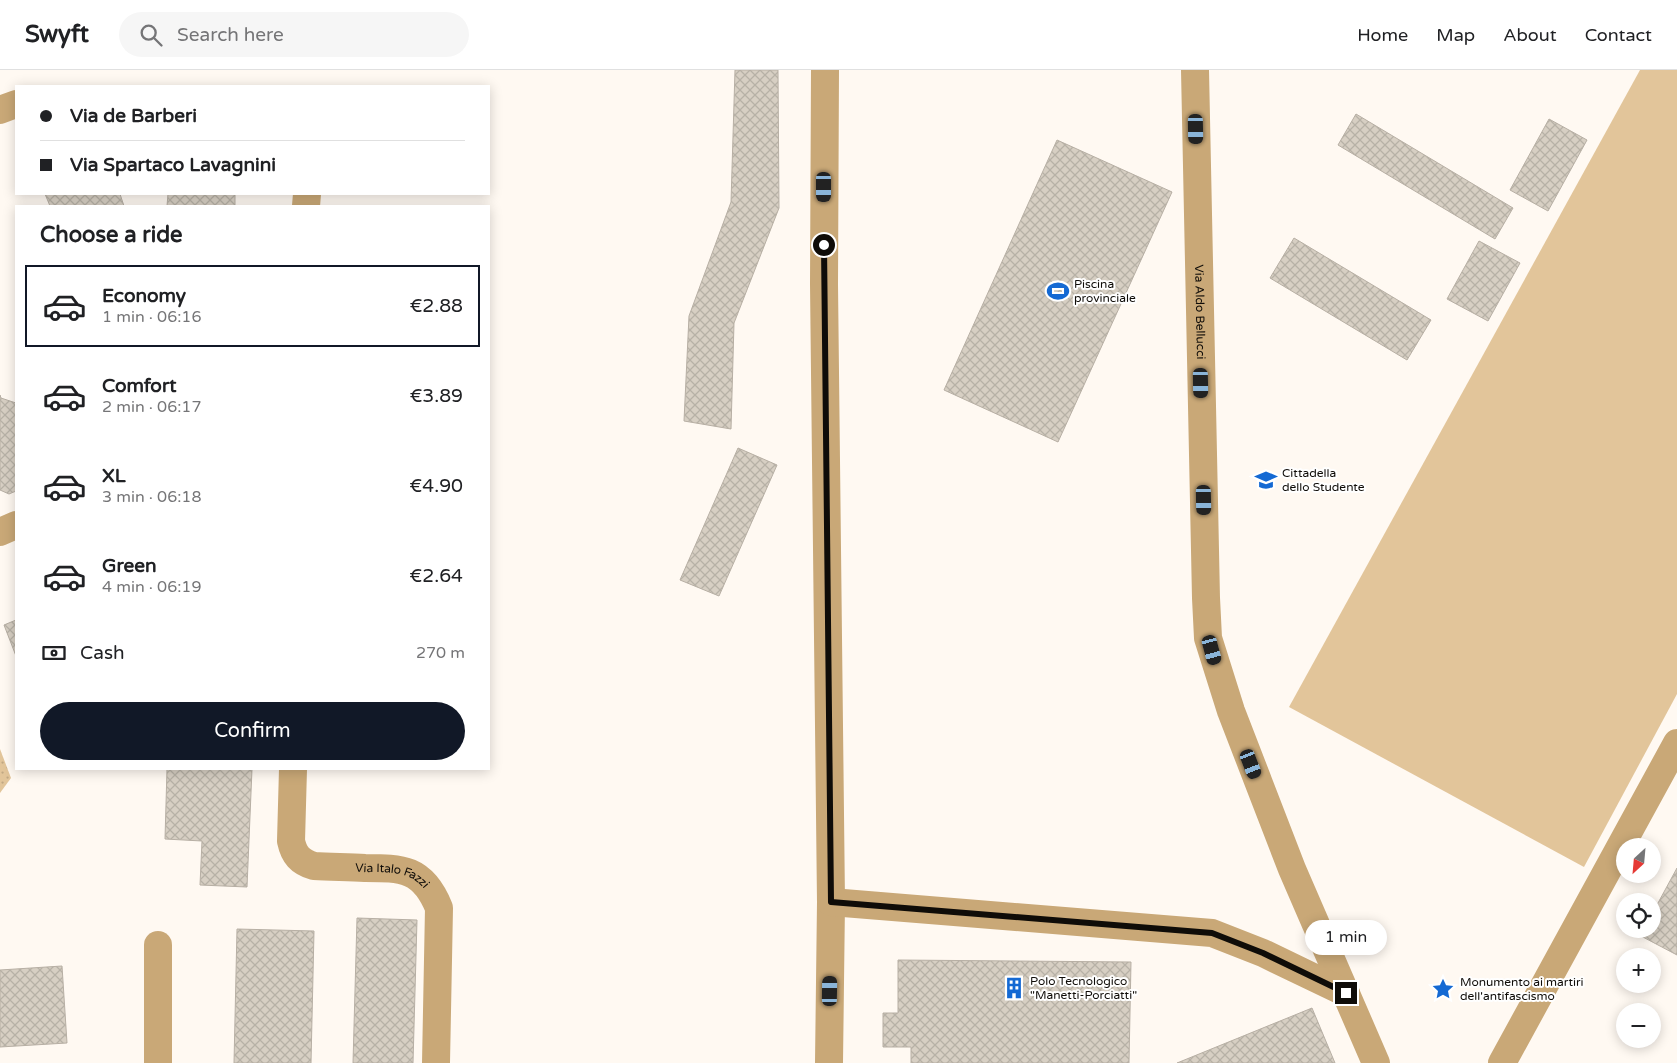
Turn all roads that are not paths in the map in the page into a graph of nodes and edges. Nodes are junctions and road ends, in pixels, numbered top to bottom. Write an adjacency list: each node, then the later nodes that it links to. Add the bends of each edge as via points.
1 (825, 70): 9 (street, via 824,284)
2 (1195, 70): 11 (street, Via Aldo Bellucci, via 1208,638 1231,710 1292,870)
3 (15, 104): 4 (street)
4 (0, 110)
5 (15, 525): 6 (street)
6 (0, 532)
7 (1677, 743): 16 (street)
8 (293, 770): 14 (street, Via Italo Fazzi, via 291,841 299,859 314,866 406,871 423,882 434,896 439,908)
9 (841, 903): 11 (street, via 1212,933 1263,953); 15 (street)
10 (158, 945): 13 (street)
11 (1346, 993): 12 (street, Via Aldo Bellucci)
12 (1376, 1056)
13 (158, 1063)
14 (436, 1063)
15 (829, 1063)
16 (1502, 1063)

